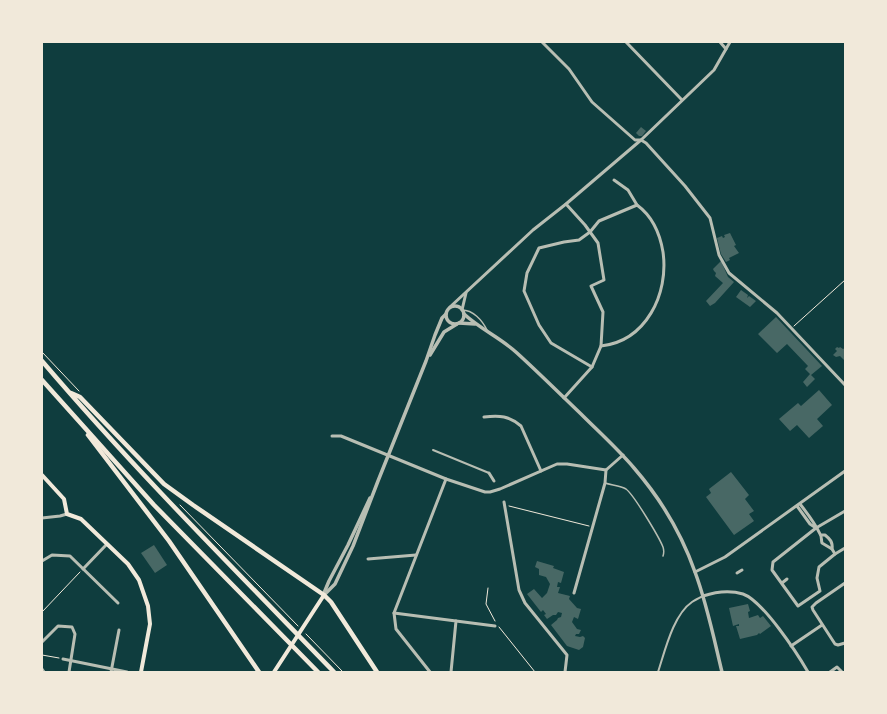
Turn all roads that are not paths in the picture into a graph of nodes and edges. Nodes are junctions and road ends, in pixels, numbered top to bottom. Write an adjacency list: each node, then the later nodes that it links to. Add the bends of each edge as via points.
1 (542, 42): 7 (street, via 569,69 598,109 635,140)
2 (626, 42): 6 (street)
3 (720, 42): 5 (street)
4 (730, 42): 5 (street)
5 (726, 49): 6 (street, via 714,70)
6 (682, 100): 7 (street)
7 (641, 140): 9 (street); 24 (street, via 685,186 710,218 719,255 729,273 763,300)
8 (614, 180): 10 (street, via 628,190)
9 (566, 204): 11 (street); 12 (street, via 533,230)
10 (637, 205): 11 (street, via 599,222); 19 (street, via 649,216 662,243 665,269 662,289 654,309 636,330 617,343)
11 (590, 232): 19 (street, via 598,243 604,280 591,286 603,312); 22 (street, via 579,240 539,248 527,274 524,290 539,325 551,343)
12 (466, 293): 13 (street); 14 (street)
13 (450, 307): 14 (street, via 457,306); 15 (street)
14 (463, 312): 16 (street, via 463,319); 17 (street); 18 (lane, via 471,312)
15 (446, 314): 16 (street, via 449,321); 21 (street, via 442,318)
16 (458, 323): 17 (street); 21 (street, via 444,332)
17 (476, 325): 18 (street)
18 (488, 331): 26 (street, via 516,352)
19 (601, 346): 22 (street)
20 (42, 360): 25 (main road)
21 (426, 361): 31 (street)
22 (592, 367): 26 (street)
23 (42, 380): 27 (main road)
24 (845, 385)
25 (68, 391): 69 (main road, via 80,397 164,484); 91 (main road, via 164,498)
26 (564, 398): 32 (street)
27 (74, 416): 88 (main road, via 168,541); 90 (main road, via 154,505)
28 (484, 417): 34 (street, via 498,415 521,426)
29 (332, 436): 31 (street, via 341,436)
30 (433, 450): 36 (street)
31 (388, 455): 38 (street); 39 (street)
32 (623, 456): 33 (street); 63 (street, via 646,482 663,507 680,537)
33 (606, 470): 34 (street, via 557,464); 41 (street)
34 (540, 471): 38 (street, via 490,492)
35 (845, 471): 43 (street)
36 (489, 473): 40 (street)
37 (42, 475): 45 (main road, via 64,500)
38 (446, 479): 55 (street)
39 (378, 481): 69 (street); 69 (street, via 335,584)
40 (494, 481)
41 (605, 483): 56 (lane, via 625,489 630,494 662,546); 68 (street)
42 (504, 503): 95 (street, via 519,590 526,603 567,655)
43 (798, 505): 47 (street, via 814,522); 50 (street)
44 (845, 511): 47 (street)
45 (67, 514): 46 (street); 49 (main road, via 81,519)
46 (42, 518)
47 (816, 528): 48 (street); 57 (street)
48 (821, 535): 52 (street, via 822,543); 52 (street, via 830,539)
49 (107, 544): 61 (street); 87 (main road, via 128,564 139,580 148,606 150,624)
50 (741, 546): 53 (street); 63 (street)
51 (845, 548): 54 (street)
52 (832, 550): 54 (street)
53 (744, 551)
54 (835, 554): 66 (street, via 819,568 817,578 820,591 798,606)
55 (416, 555): 58 (street); 72 (street)
56 (663, 556)
57 (781, 556): 60 (street); 66 (street, via 773,562 772,570)
58 (368, 559)
59 (42, 561): 61 (street, via 52,555 70,556)
60 (784, 561)
61 (83, 569): 71 (street)
62 (742, 570): 64 (street)
63 (695, 572): 70 (street)
64 (737, 573)
65 (787, 579): 66 (street)
66 (782, 583)
67 (845, 583): 75 (street, via 813,606)
68 (574, 593)
69 (324, 595): 89 (main road); 92 (main road, via 332,602)
70 (703, 596): 79 (street, via 732,592 752,599 765,611); 96 (street, via 684,610 671,631); 97 (street)
71 (118, 603)
72 (394, 613): 73 (street); 93 (street, via 396,629)
73 (456, 621): 74 (street); 94 (street)
74 (496, 625)
75 (822, 625): 78 (street, via 835,644); 79 (street)
76 (119, 630): 83 (street)
77 (42, 642): 81 (street, via 58,626 72,627 75,634)
78 (845, 643)
79 (791, 646): 98 (street)
80 (63, 659): 81 (street)
81 (71, 661): 83 (street); 85 (street)
82 (42, 669): 84 (street)
83 (111, 671): 86 (street)
84 (44, 672)
85 (69, 672)
86 (127, 672)
87 (141, 672)
88 (258, 672)
89 (274, 672)
90 (318, 672)
91 (334, 672)
92 (377, 672)
93 (430, 672)
94 (451, 672)
95 (565, 672)
96 (658, 672)
97 (722, 672)
98 (808, 672)
99 (830, 672): 100 (street, via 837,667)
100 (842, 672)

